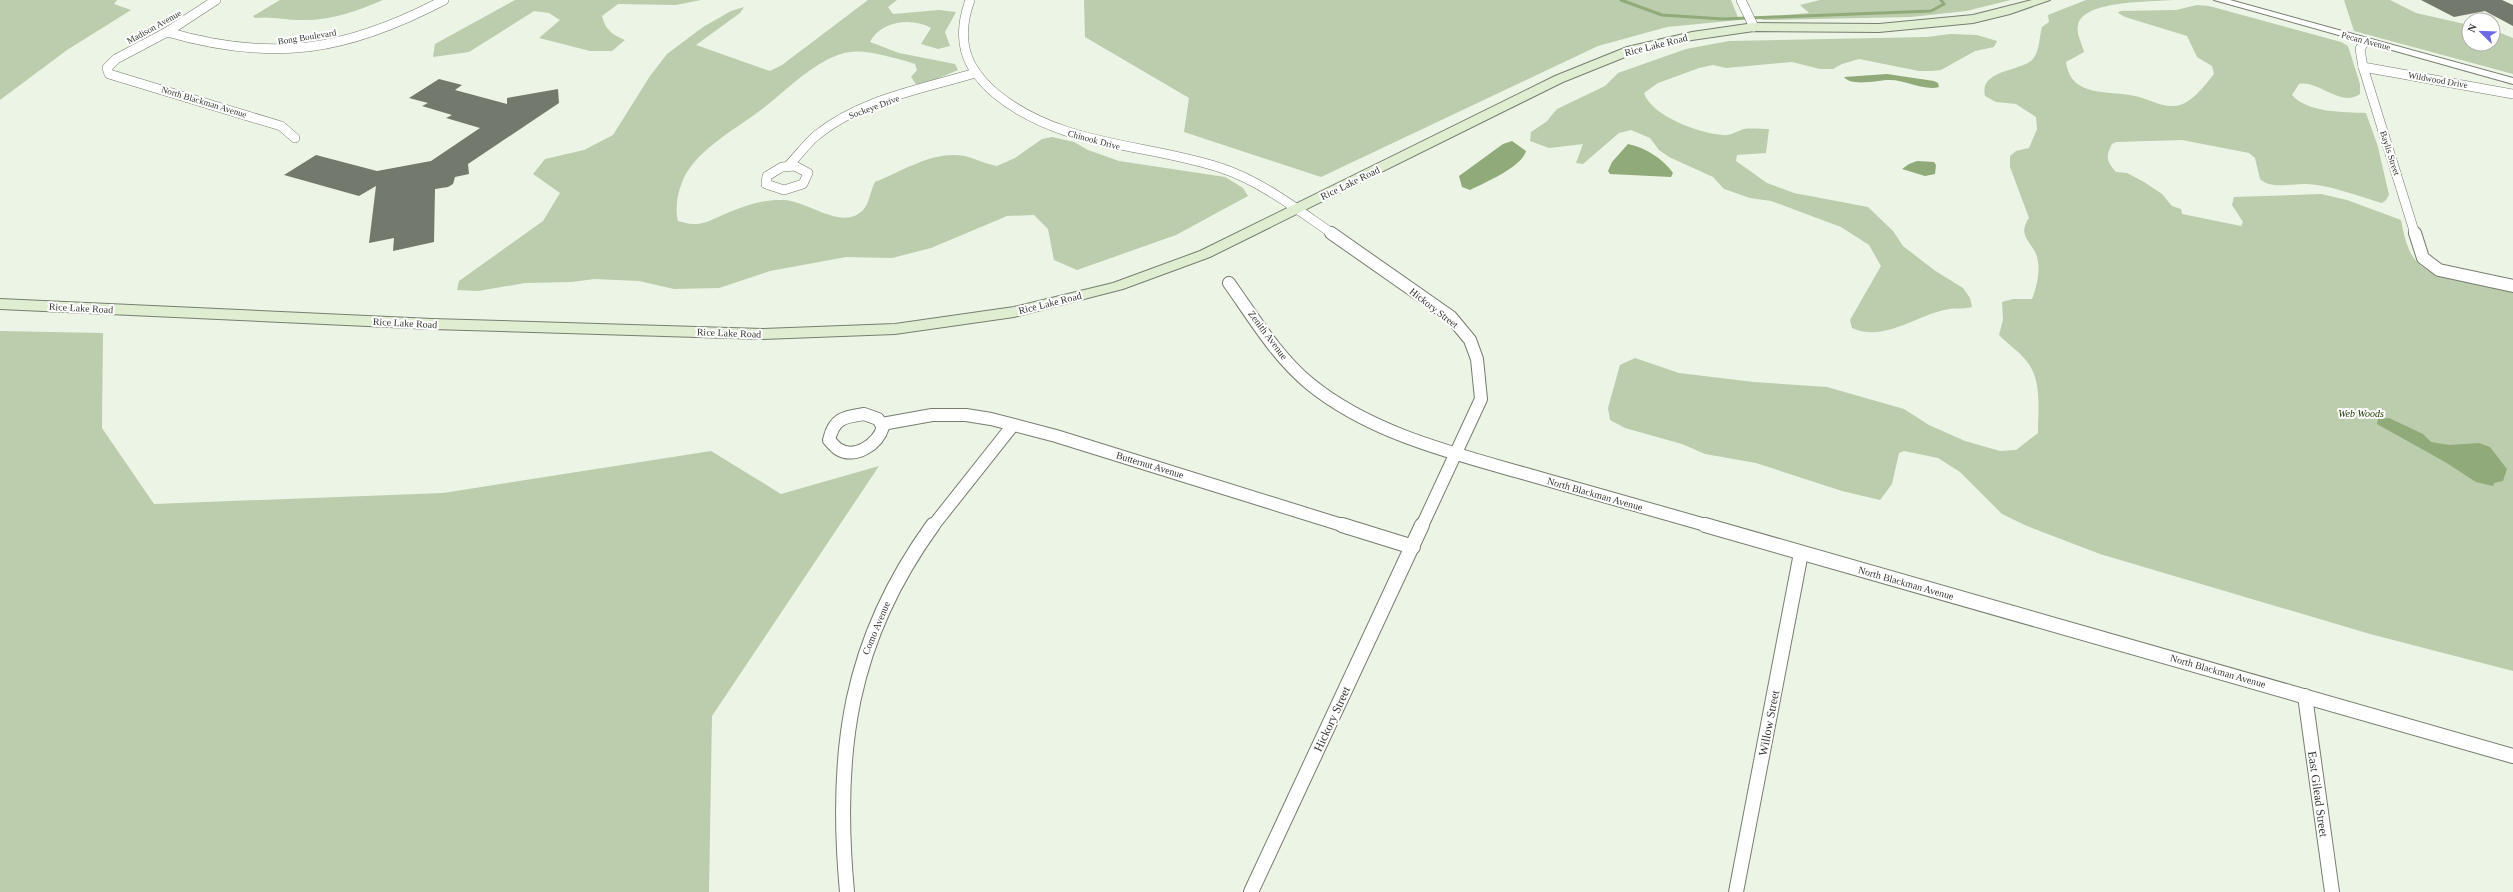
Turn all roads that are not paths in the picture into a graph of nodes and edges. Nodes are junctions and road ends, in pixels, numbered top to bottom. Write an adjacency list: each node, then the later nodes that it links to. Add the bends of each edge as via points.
1 (216, 0): 8 (street, Madison Avenue)
2 (444, 0): 8 (street, Bong Boulevard, via 412,19 372,34 335,44 277,52 220,47)
3 (970, 0): 11 (street, Chinook Drive, via 962,29 968,58)
4 (1741, 0): 7 (street)
5 (2044, 0): 7 (main road, Rice Lake Road, via 1973,19 1879,28)
6 (2219, 0): 9 (street, Pecan Avenue)
7 (1754, 27): 17 (main road, Rice Lake Road, via 1692,36 1630,50 1559,79)
8 (167, 32): 12 (street, Madison Avenue, via 116,58 107,68)
9 (2365, 41): 10 (street, Baylis Street, via 2360,48); 13 (street, Pecan Avenue)
10 (2362, 67): 14 (street, Wildwood Drive); 19 (street, Baylis Street, via 2423,258 2429,264 2452,274)
11 (975, 73): 16 (street, Sockeye Drive, via 843,118 817,134); 17 (street, Chinook Drive, via 1003,101 1038,121 1100,143 1180,157 1222,169 1250,181)
12 (109, 74): 15 (street, North Blackman Avenue, via 281,126)
13 (2513, 81)
14 (2513, 94)
15 (295, 138)
16 (788, 166)
17 (1297, 210): 20 (main road, Rice Lake Road, via 1205,254 1118,286 1014,312 895,329 762,334 432,324); 24 (street, Hickory Street, via 1366,256 1457,323 1468,338 1477,357 1481,375 1481,399)
18 (1229, 283): 21 (street, Zenith Avenue, via 1280,354)
19 (2513, 286)
20 (0, 304)
21 (1310, 384): 24 (street, North Blackman Avenue, via 1341,406 1383,428)
22 (882, 424): 23 (street, Butternut Avenue, via 932,414 959,414)
23 (1014, 425): 25 (street, Butternut Avenue); 29 (street, Como Avenue, via 954,497 919,546 887,600 866,647 850,706 844,742 841,811)
24 (1457, 454): 25 (street, Hickory Street); 26 (street, North Blackman Avenue)
25 (1413, 547): 30 (street, Hickory Street)
26 (1802, 553): 27 (street, North Blackman Avenue); 31 (street, Willow Street)
27 (2305, 696): 28 (street, North Blackman Avenue); 32 (street, East Gilead Street)
28 (2513, 756)
29 (847, 892)
30 (1251, 892)
31 (1736, 892)
32 (2332, 892)

